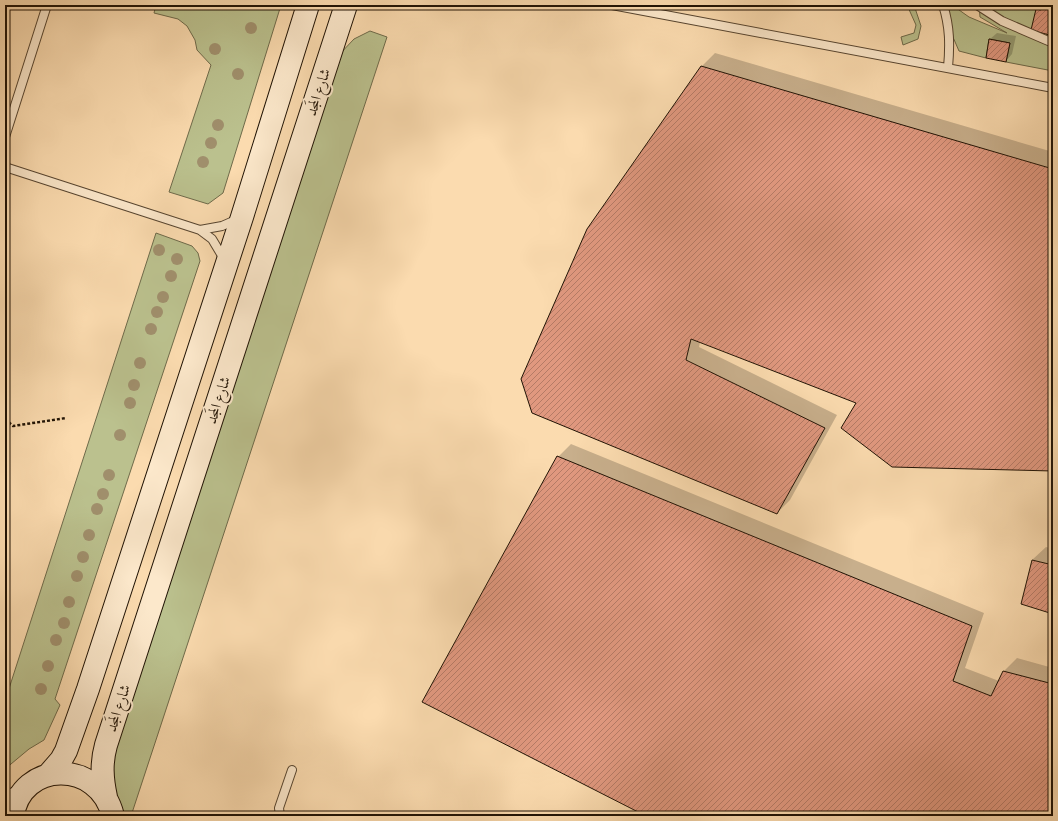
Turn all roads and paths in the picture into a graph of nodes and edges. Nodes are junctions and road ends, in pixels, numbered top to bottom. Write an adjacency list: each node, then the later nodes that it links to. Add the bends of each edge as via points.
1 (47, 5): 10 (lane)
2 (308, 5): 12 (street)
3 (346, 5): 21 (street, شارع المَجد, via 106,745 102,768)
4 (612, 5): 8 (lane)
5 (943, 5): 8 (lane, via 950,42)
6 (978, 5): 7 (lane, via 990,15)
7 (1053, 43)
8 (948, 68): 9 (lane)
9 (1053, 88)
10 (5, 137)
11 (5, 167): 13 (lane)
12 (242, 217): 13 (lane, via 222,226); 14 (street)
13 (200, 230): 14 (lane, via 217,245)
14 (226, 266): 18 (street, via 70,742 61,760)
15 (66, 418): 16 (path, via 13,426)
16 (5, 419)
17 (292, 770): 23 (lane, via 279,808)
18 (48, 775): 19 (street); 21 (street, via 59,773 81,776 95,785)
19 (26, 789): 20 (lane); 22 (street)
20 (5, 794)
21 (109, 806)
22 (13, 816)
23 (280, 816)

